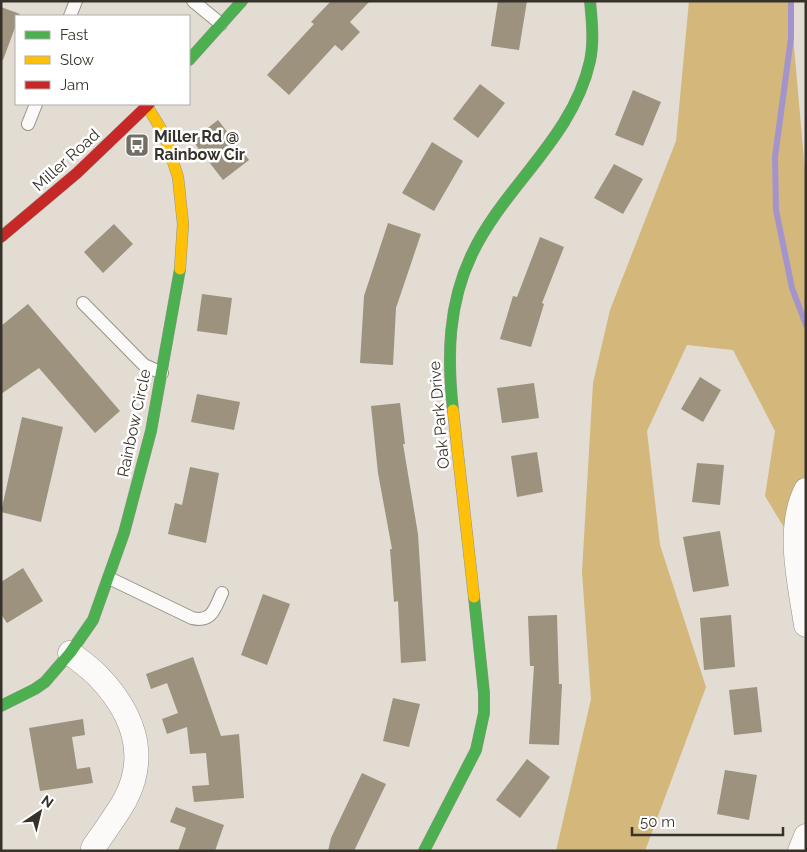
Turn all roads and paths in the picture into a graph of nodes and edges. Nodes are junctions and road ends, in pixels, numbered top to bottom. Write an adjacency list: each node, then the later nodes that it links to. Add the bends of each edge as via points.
1 (76, 1): 5 (lane)
2 (193, 1): 6 (lane)
3 (242, 1): 6 (street)
4 (590, 1): 22 (street, Oak Park Drive, via 590,62 574,105 556,136 479,239 457,289 450,325 450,381 484,714 476,750)
5 (70, 15)
6 (221, 24): 7 (street)
7 (190, 59)
8 (36, 105): 10 (lane)
9 (148, 105): 11 (street, Miller Road, via 104,150); 13 (street, Rainbow Circle, via 164,134 178,178 183,224 180,271)
10 (28, 124)
11 (1, 237)
12 (82, 303): 13 (lane, via 144,365)
13 (162, 373): 15 (street, Rainbow Circle, via 151,431)
14 (806, 490): 17 (street, via 798,508 796,560)
15 (109, 578): 16 (lane, via 198,620 209,616); 18 (street, Rainbow Circle, via 93,620)
16 (222, 593)
17 (806, 625)
18 (70, 653): 19 (street, Rainbow Circle, via 45,682); 21 (street, via 116,696 130,722 136,746 135,771 126,799)
19 (1, 706)
20 (806, 836): 23 (street)
21 (93, 848)
22 (424, 851)
23 (800, 851)

